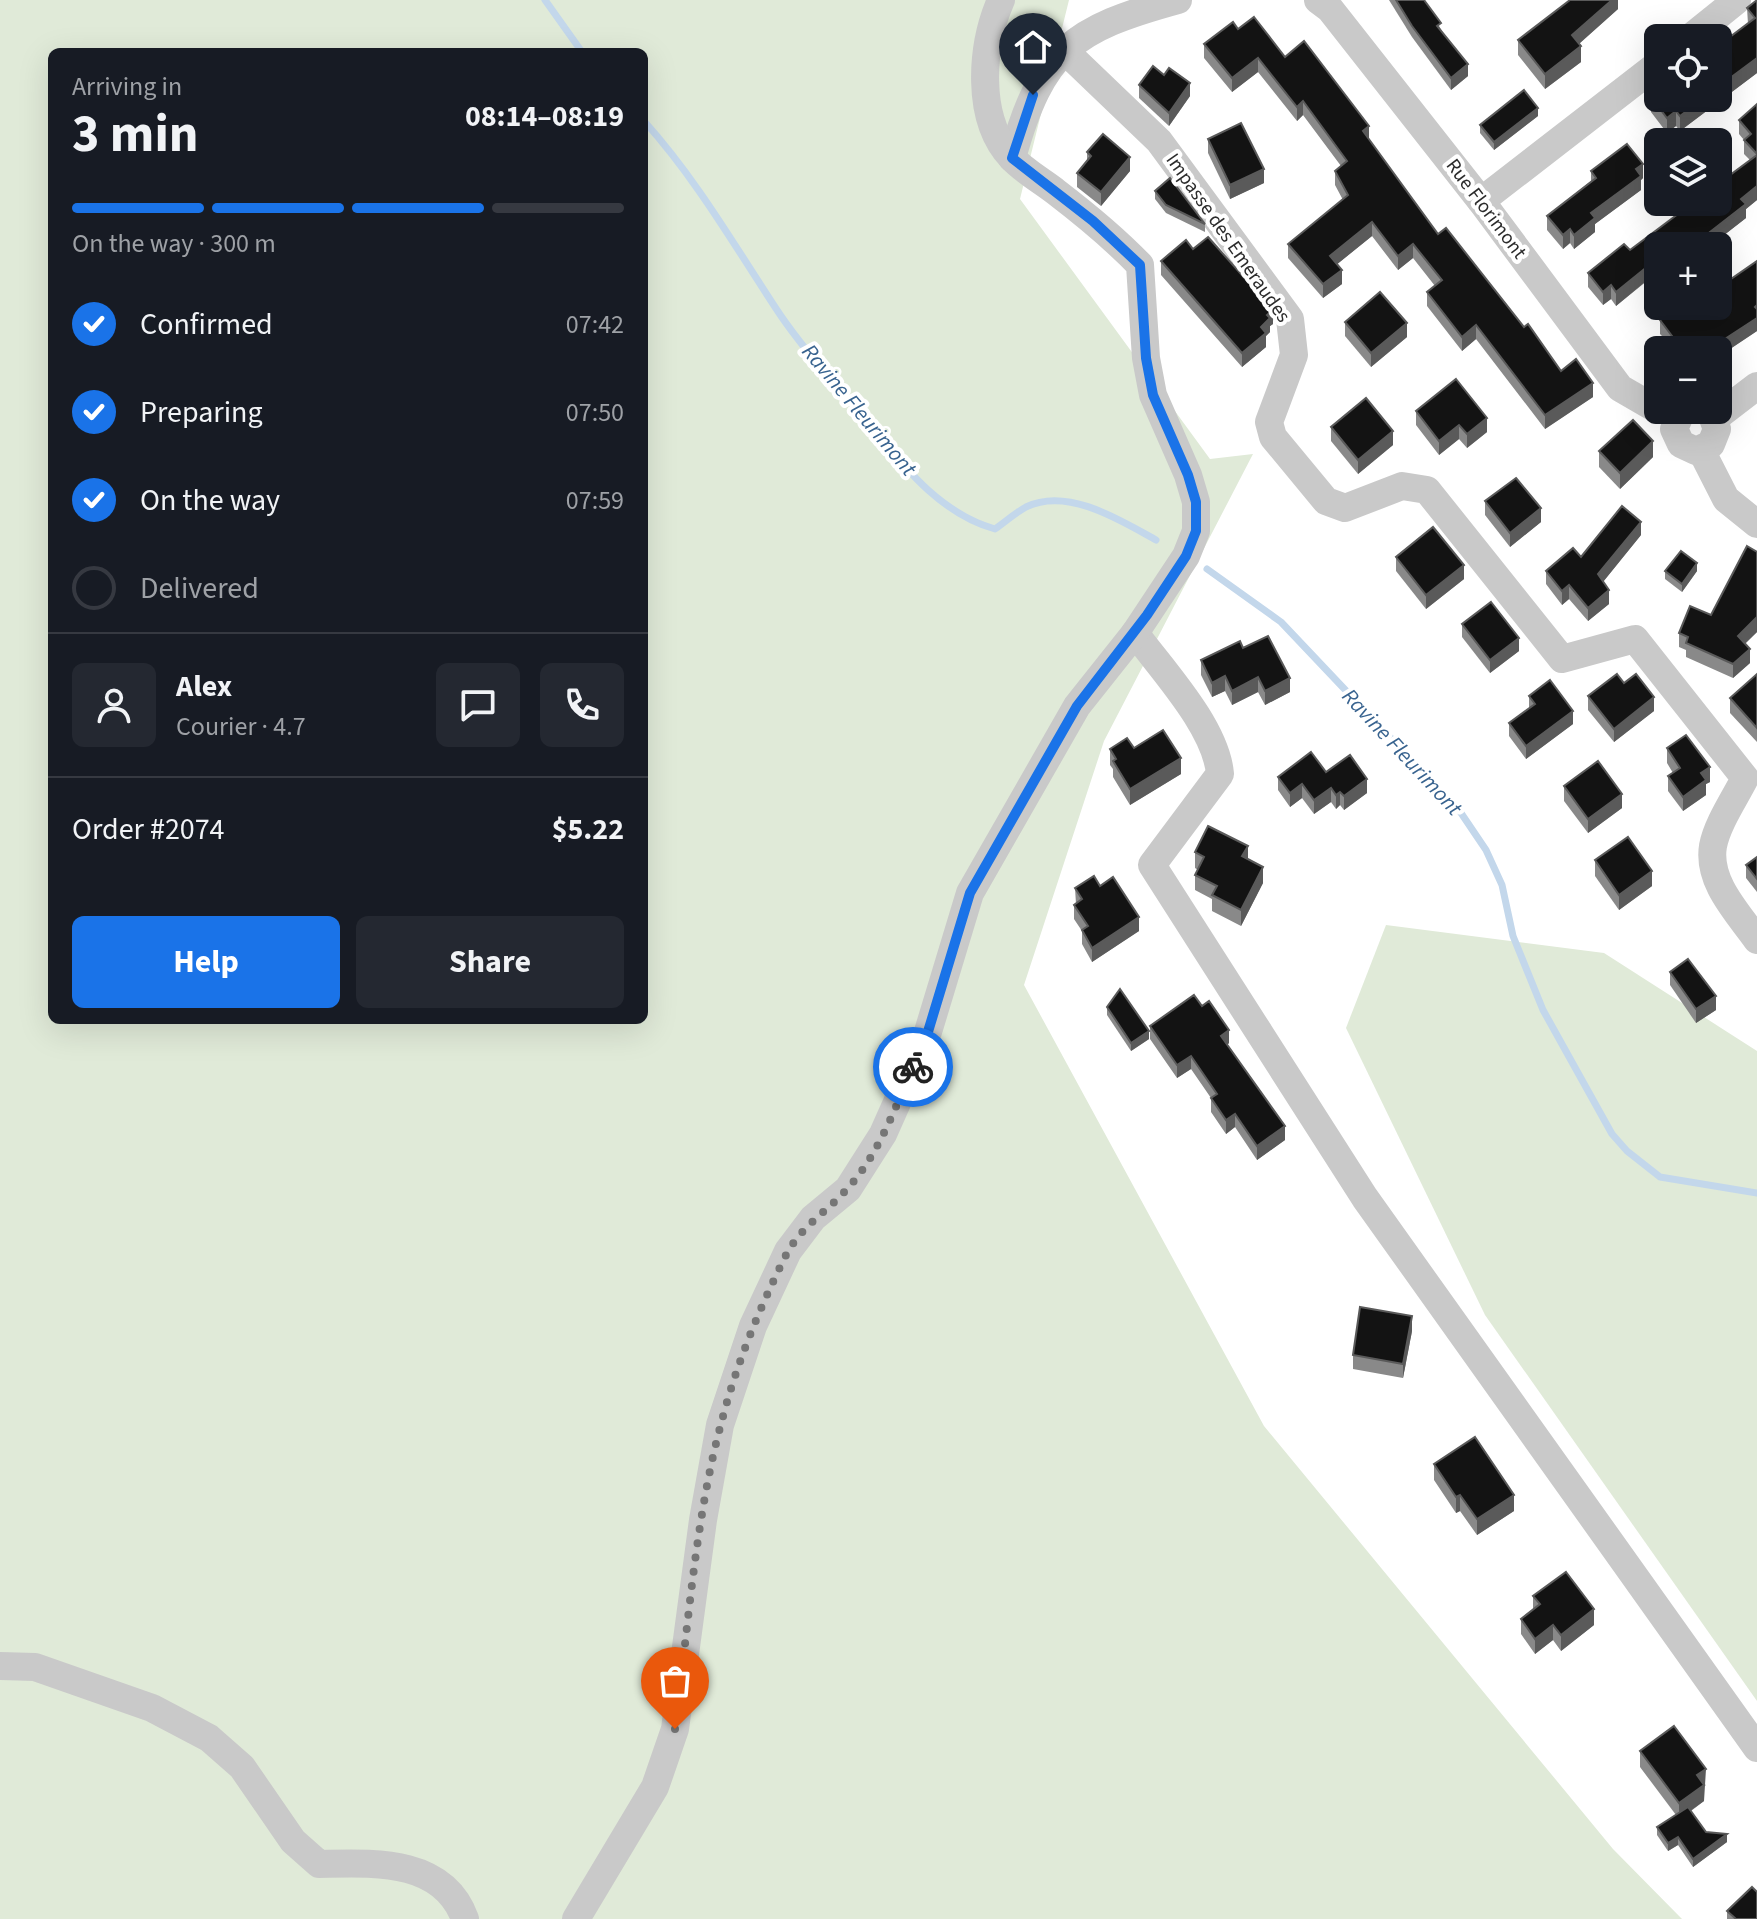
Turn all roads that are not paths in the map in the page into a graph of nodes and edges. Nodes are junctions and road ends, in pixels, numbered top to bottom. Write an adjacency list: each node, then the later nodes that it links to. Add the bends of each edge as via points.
1 (1001, 0): 8 (street, via 986,59 987,98 992,122)
2 (1178, 0): 6 (street, via 1101,24)
3 (1318, 0): 9 (street, Rue Florimont)
4 (1737, 0): 5 (street)
5 (1707, 24)
6 (1064, 50): 8 (street, via 1033,95); 18 (street, Impasse des Emeraudes, via 1159,141 1290,319 1294,355 1269,422 1273,437 1326,501 1345,508 1402,486 1427,490 1562,659 1635,639 1745,778 1713,846 1714,862 1716,881)
7 (1644, 75): 9 (street)
8 (1012, 158): 17 (street, via 1140,265 1153,395 1188,475 1196,502 1196,531 1186,556)
9 (1481, 201): 12 (street, Rue Florimont, via 1620,388)
10 (1757, 386): 11 (street)
11 (1732, 395)
12 (1644, 398)
13 (1677, 424): 15 (street, via 1681,444)
14 (1706, 424): 15 (street, via 1717,429 1711,444)
15 (1701, 450): 16 (street, via 1726,499)
16 (1757, 524)
17 (1135, 633): 20 (street, via 1219,756 1220,774 1152,865 1365,1198); 22 (street, via 1077,706 970,893 927,1035 883,1134 848,1189 813,1218 788,1251 753,1326 720,1425 675,1729 655,1787)
18 (1757, 940)
19 (0, 1666): 21 (street, via 35,1667 152,1708 209,1738 242,1767 293,1841 319,1864 387,1864 440,1881 459,1901)
20 (1757, 1748)
21 (465, 1919)
22 (576, 1919)

